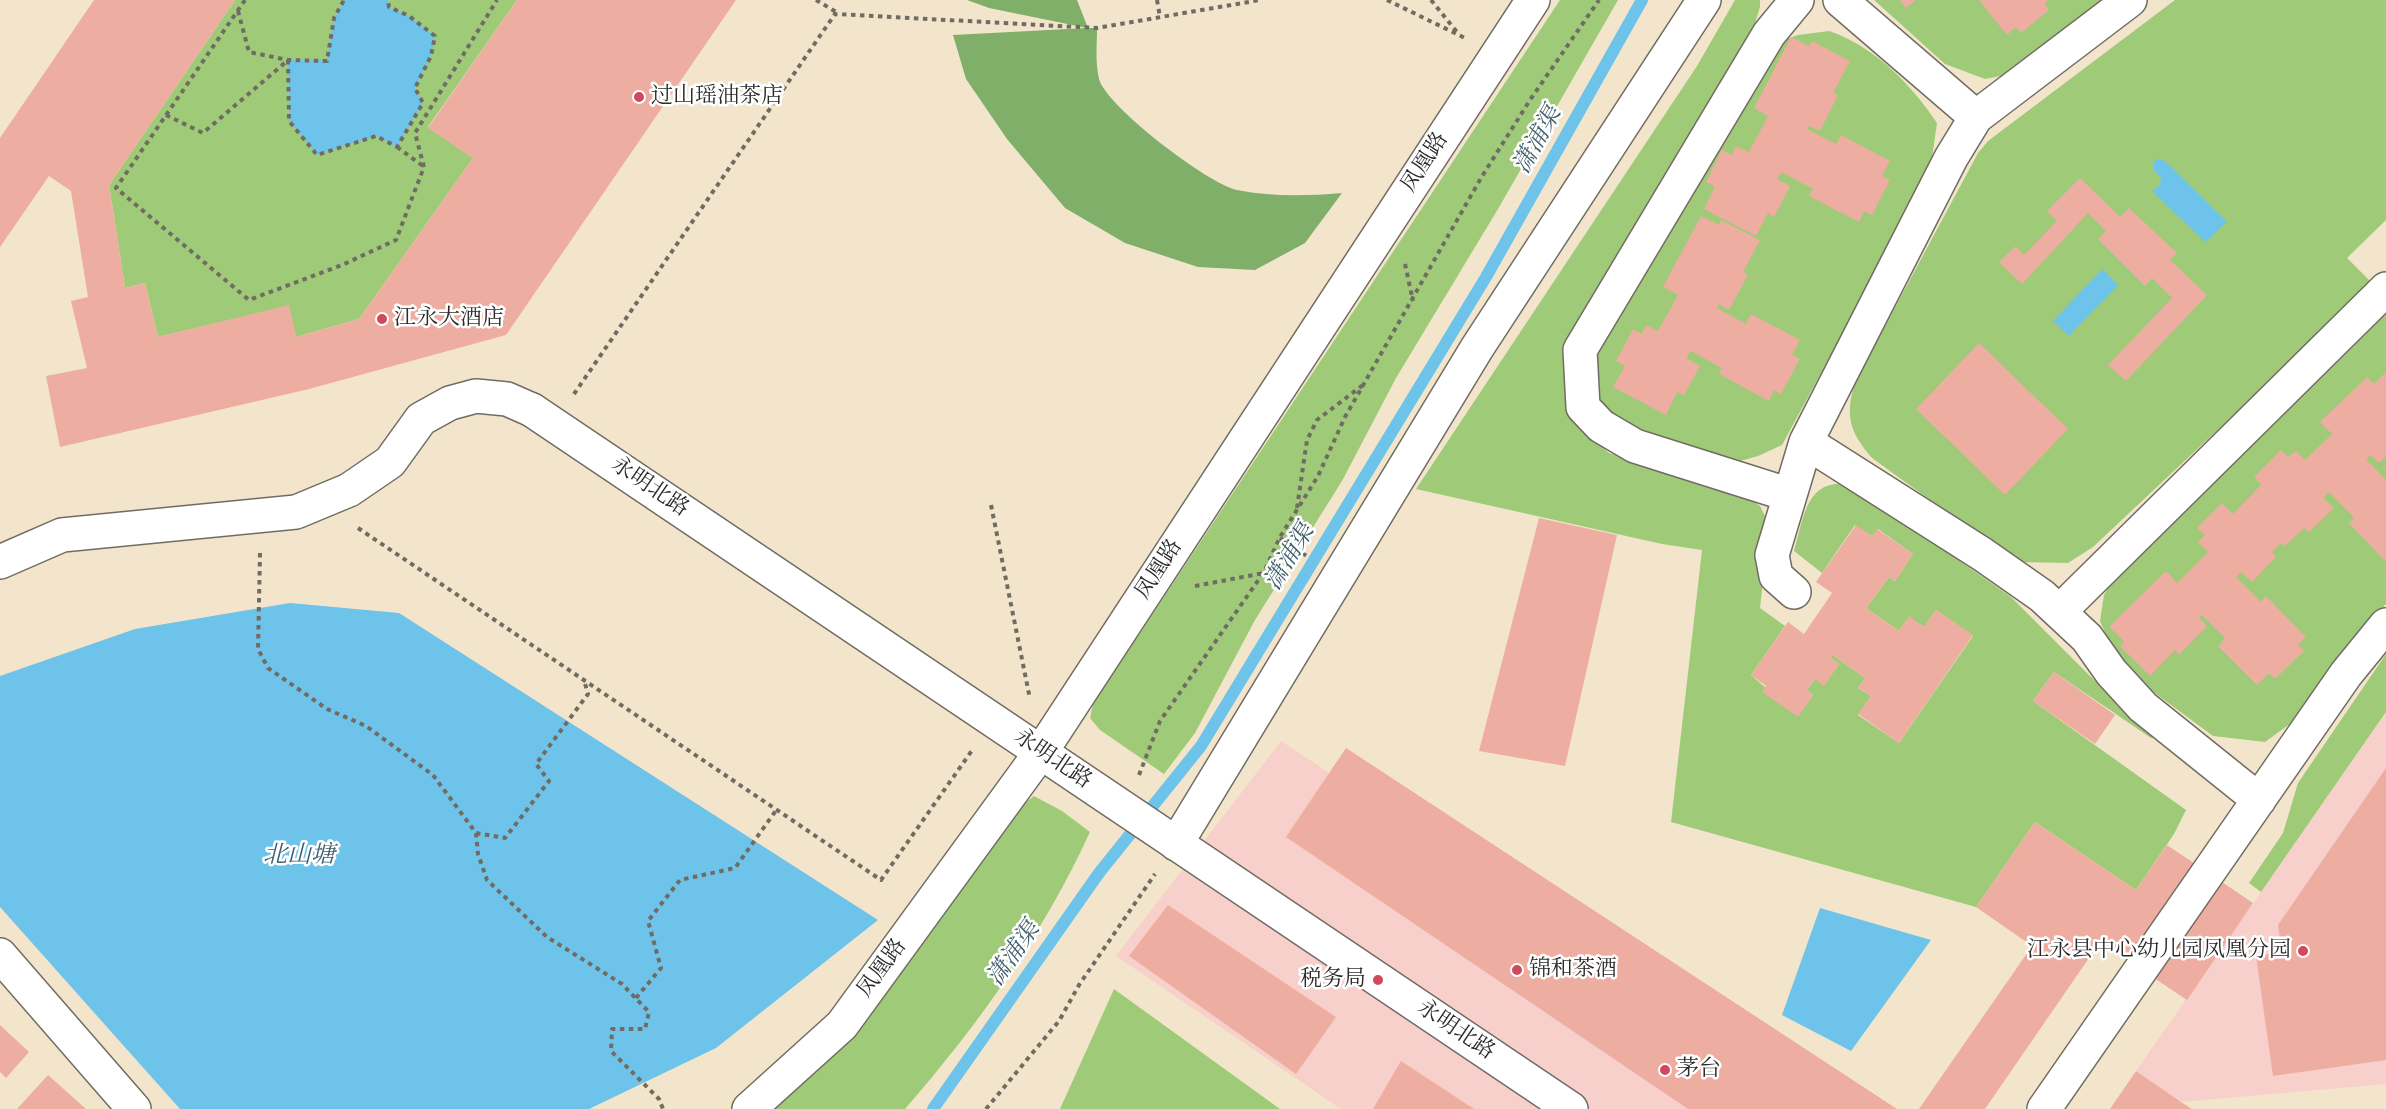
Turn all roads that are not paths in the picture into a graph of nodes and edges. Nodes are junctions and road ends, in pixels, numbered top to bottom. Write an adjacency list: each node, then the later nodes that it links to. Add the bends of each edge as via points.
1 (1533, 0): 14 (main road, 凤凰路)
2 (1704, 0): 16 (main road, via 1477,348)
3 (1797, 0): 9 (main road, via 1769,34 1580,350 1583,407 1601,426 1635,446)
4 (1840, 0): 6 (main road)
5 (2130, 0): 6 (main road)
6 (1976, 117): 8 (main road, via 1950,158)
7 (2386, 289): 12 (main road)
8 (1806, 442): 9 (main road); 12 (main road, via 1982,554)
9 (1790, 495): 11 (main road, via 1772,555 1776,576)
10 (0, 562): 14 (main road, 永明北路, via 62,535 296,512 349,490 390,462 421,419 450,403 476,396 507,399 543,417)
11 (1794, 592)
12 (2060, 611): 15 (main road, via 2142,707)
13 (2386, 625): 15 (main road, via 2346,674)
14 (1041, 752): 16 (main road, 永明北路); 19 (main road, 凤凰路, via 842,1025)
15 (2259, 800): 21 (main road)
16 (1170, 840): 20 (main road, 永明北路)
17 (0, 955): 18 (main road)
18 (134, 1109)
19 (749, 1109)
20 (1571, 1109)
21 (2044, 1109)

